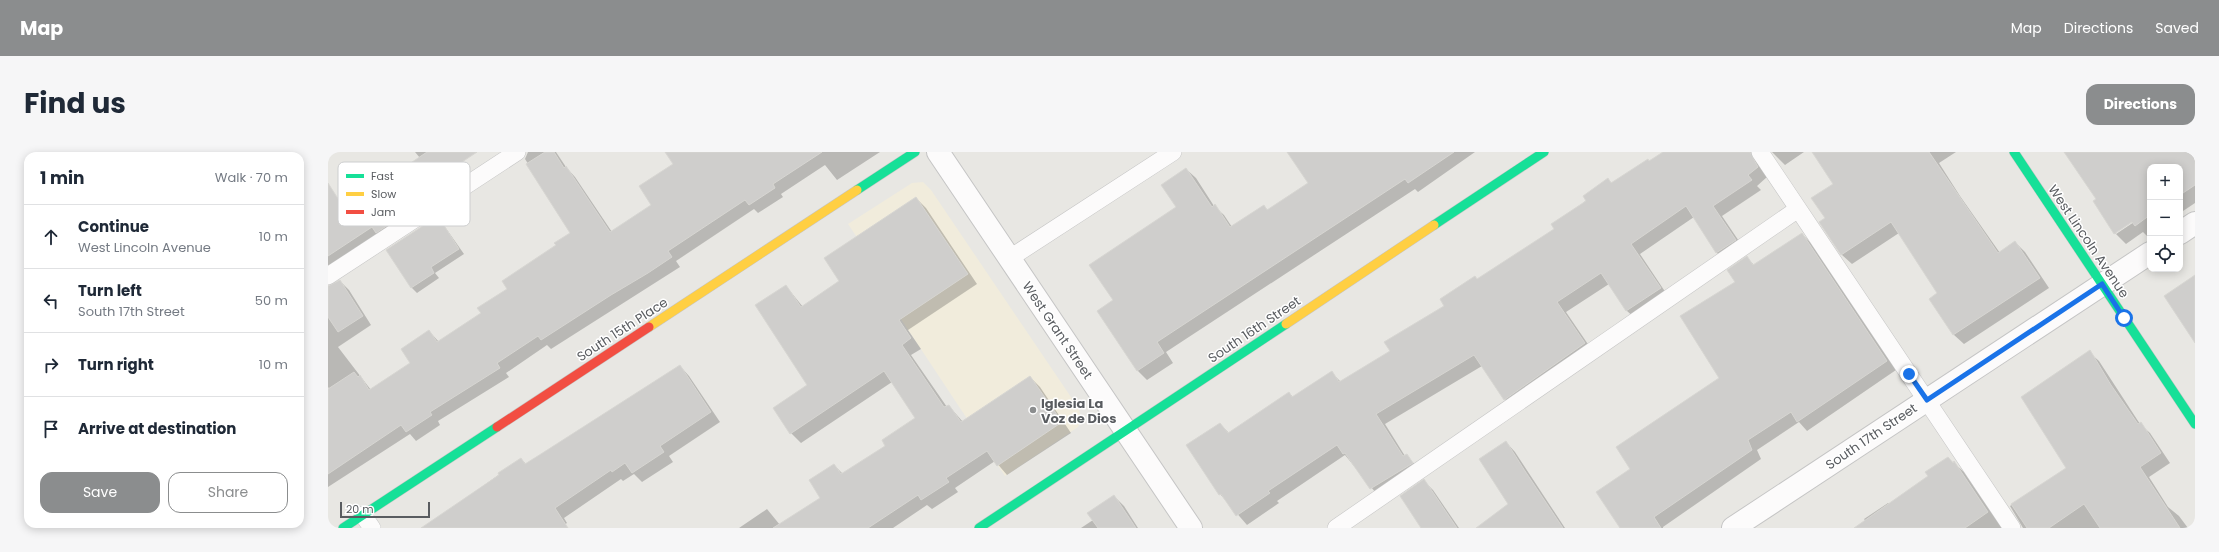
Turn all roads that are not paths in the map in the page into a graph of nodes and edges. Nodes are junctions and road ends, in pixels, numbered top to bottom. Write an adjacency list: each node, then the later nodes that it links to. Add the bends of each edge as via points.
1 (517, 152): 8 (lane)
2 (915, 152): 20 (main road, South 15th Place)
3 (938, 152): 14 (street, West Grant Street)
4 (1173, 152): 14 (lane)
5 (1544, 152): 19 (main road, South 16th Street)
6 (1760, 152): 9 (lane)
7 (2014, 152): 16 (main road, West Lincoln Avenue)
8 (470, 183)
9 (1798, 208): 17 (lane); 24 (lane)
10 (2195, 223): 12 (street)
11 (404, 226): 15 (lane)
12 (2183, 231)
13 (2147, 255): 16 (street, South 17th Street)
14 (1010, 258): 19 (street, West Grant Street)
15 (328, 276)
16 (2102, 284): 17 (street, South 17th Street); 18 (main road, West Lincoln Avenue)
17 (1927, 400): 25 (street, South 17th Street); 26 (lane)
18 (2195, 424)
19 (1126, 430): 22 (main road, South 16th Street); 23 (street, West Grant Street)
20 (368, 522): 21 (main road, South 15th Place)
21 (343, 528)
22 (978, 528)
23 (1191, 528)
24 (1336, 528)
25 (1733, 528)
26 (2012, 528)

